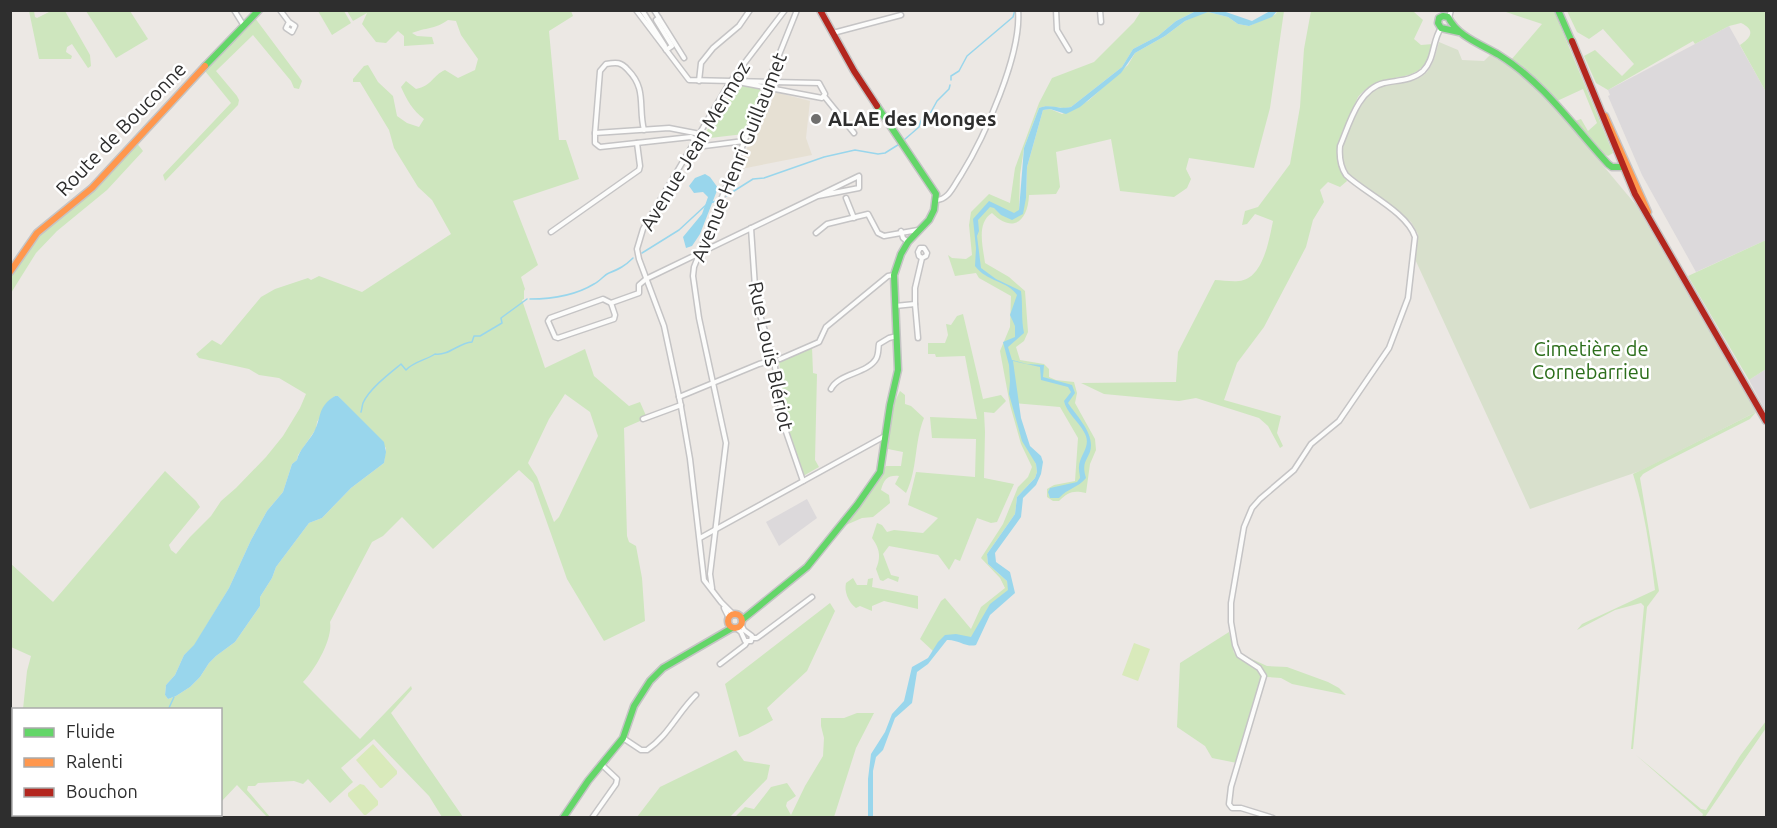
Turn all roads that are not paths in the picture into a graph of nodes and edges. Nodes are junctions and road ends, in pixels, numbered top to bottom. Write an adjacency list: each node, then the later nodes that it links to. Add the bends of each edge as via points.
1 (234, 10): 22 (street)
2 (259, 10): 22 (main road, Route de Bouconne)
3 (280, 10): 20 (street)
4 (636, 10): 24 (street)
5 (642, 10): 24 (street)
6 (654, 10): 18 (street)
7 (750, 10): 27 (street, via 701,63)
8 (786, 10): 28 (street, Avenue Jean Mermoz)
9 (797, 10): 30 (street, Avenue Henri Guillaumet)
10 (820, 10): 19 (main road)
11 (825, 10): 19 (main road)
12 (1018, 10): 43 (street, via 1019,22 1005,79 987,126 949,193)
13 (1056, 10): 25 (street, via 1057,30)
14 (1100, 10): 21 (street)
15 (1558, 10): 40 (main road)
16 (901, 15): 23 (street)
17 (1445, 17): 40 (main road, via 1459,32 1532,79 1612,167); 83 (street, via 1430,60 1421,72 1374,86 1362,99 1339,154 1346,175 1404,219 1413,231 1408,298 1402,316 1389,348 1339,421 1311,444 1294,470 1256,503 1242,535 1231,622 1239,656 1259,668 1264,676 1229,804)
18 (659, 18): 24 (street, via 656,20 672,46); 26 (street)
19 (826, 19): 23 (main road)
20 (289, 22)
21 (1101, 22)
22 (244, 27): 53 (main road, Route de Bouconne, via 92,188 37,233)
23 (832, 33): 43 (main road, via 932,187)
24 (666, 50): 27 (street, via 685,77)
25 (1069, 50)
26 (684, 58)
27 (699, 81): 28 (street)
28 (730, 82): 29 (street); 36 (street, Avenue Jean Mermoz)
29 (738, 82): 30 (street); 31 (street)
30 (768, 82): 31 (street, Avenue Henri Guillaumet); 32 (street, via 819,83)
31 (766, 88): 32 (street); 38 (street, Avenue Henri Guillaumet)
32 (824, 96): 35 (street)
33 (644, 130): 34 (street); 34 (street, via 637,81 618,62 606,64 600,71); 36 (street, via 669,128)
34 (595, 133): 39 (street, via 597,146)
35 (854, 133)
36 (700, 134): 37 (street, Avenue Jean Mermoz)
37 (696, 140): 38 (street, via 704,146); 39 (street, via 691,137); 55 (street, Avenue Jean Mermoz, via 639,240 639,259)
38 (744, 141): 51 (street, Avenue Henri Guillaumet)
39 (638, 143): 48 (street, via 639,170)
40 (1622, 164): 67 (main road, via 1643,209)
41 (818, 196): 41 (street, via 859,188 859,176 838,186); 45 (street)
42 (846, 198): 44 (street)
43 (936, 200): 46 (main road, via 934,210)
44 (854, 218): 47 (street, via 868,214 884,236); 49 (street, via 827,224)
45 (751, 228): 51 (street); 61 (street, Rue Louis Blériot, via 756,302)
46 (918, 230): 47 (street); 50 (main road)
47 (901, 231): 50 (street)
48 (551, 232)
49 (816, 233)
50 (908, 242): 54 (main road)
51 (699, 254): 55 (street); 62 (street, Avenue Henri Guillaumet, via 693,276)
52 (922, 258): 57 (street)
53 (10, 272)
54 (894, 274): 58 (main road); 61 (street, via 826,327 819,342)
55 (646, 279): 56 (street, via 639,285 639,293); 64 (street, Avenue Jean Mermoz, via 664,326)
56 (611, 303): 56 (street, via 603,299 548,321 558,338 612,321 615,318)
57 (915, 304): 58 (street); 60 (street)
58 (894, 306): 59 (main road)
59 (897, 336): 63 (street, via 879,344 872,363); 68 (main road, via 898,370)
60 (918, 338)
61 (777, 360): 62 (street); 69 (street, Rue Louis Blériot, via 783,423)
62 (713, 383): 64 (street); 70 (street, Avenue Henri Guillaumet, via 726,443)
63 (831, 389)
64 (679, 397): 65 (street, Avenue Jean Mermoz)
65 (681, 405): 66 (street); 71 (street, Avenue Jean Mermoz)
66 (642, 419)
67 (1767, 421)
68 (885, 435): 69 (street); 74 (main road, via 880,472 857,505 807,567)
69 (802, 481): 70 (street)
70 (716, 529): 71 (street); 72 (street, Avenue Henri Guillaumet, via 710,574)
71 (699, 538): 72 (street, Avenue Jean Mermoz, via 704,580)
72 (712, 590): 74 (street, Avenue Jean Mermoz)
73 (812, 597): 75 (street)
74 (735, 621): 75 (street); 76 (street); 79 (main road, via 663,668 650,681 634,706)
75 (753, 638): 76 (street)
76 (747, 642): 77 (street)
77 (720, 664)
78 (696, 695): 79 (street, via 647,750)
79 (623, 738): 80 (main road)
80 (601, 765): 81 (main road); 82 (street, via 617,779)
81 (563, 818)
82 (592, 818)
83 (1273, 818)

